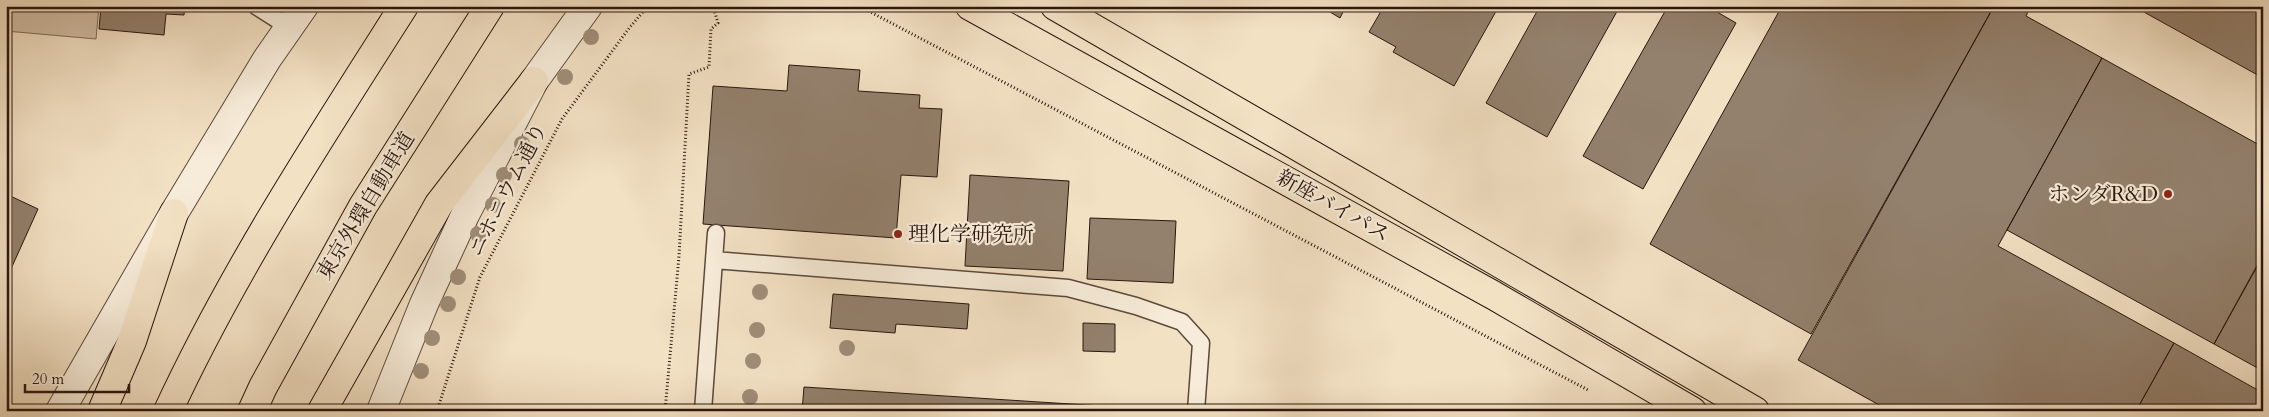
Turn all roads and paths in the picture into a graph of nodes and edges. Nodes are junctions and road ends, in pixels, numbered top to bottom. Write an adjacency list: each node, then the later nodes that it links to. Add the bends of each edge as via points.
1 (256, 6): 10 (lane)
2 (404, 6): 18 (highway, via 285,194 192,358)
3 (490, 6): 19 (highway, 東京外環自動車道, via 363,206)
4 (588, 6): 11 (street)
5 (648, 6): 22 (path, ニホニウム通り, via 562,119 480,276)
6 (713, 6): 23 (path, via 718,23 711,29 709,68 689,74 679,256)
7 (859, 6): 15 (path)
8 (970, 6): 26 (highway, 新座バイパス, via 1493,295)
9 (1055, 6): 27 (highway, 新座バイパス)
10 (297, 17): 12 (street, via 267,59)
11 (534, 81): 20 (highway, via 439,204); 21 (street, via 444,259)
12 (174, 213): 16 (street); 17 (highway, via 132,341)
13 (716, 232): 14 (lane)
14 (714, 260): 24 (lane); 25 (lane, via 1068,288 1136,306 1182,322 1201,343)
15 (1590, 391)
16 (60, 411)
17 (102, 411)
18 (168, 411)
19 (252, 411)
20 (322, 411)
21 (381, 411)
22 (437, 411)
23 (665, 411)
24 (703, 411)
25 (1196, 411)
26 (1692, 411)
27 (1755, 411)

